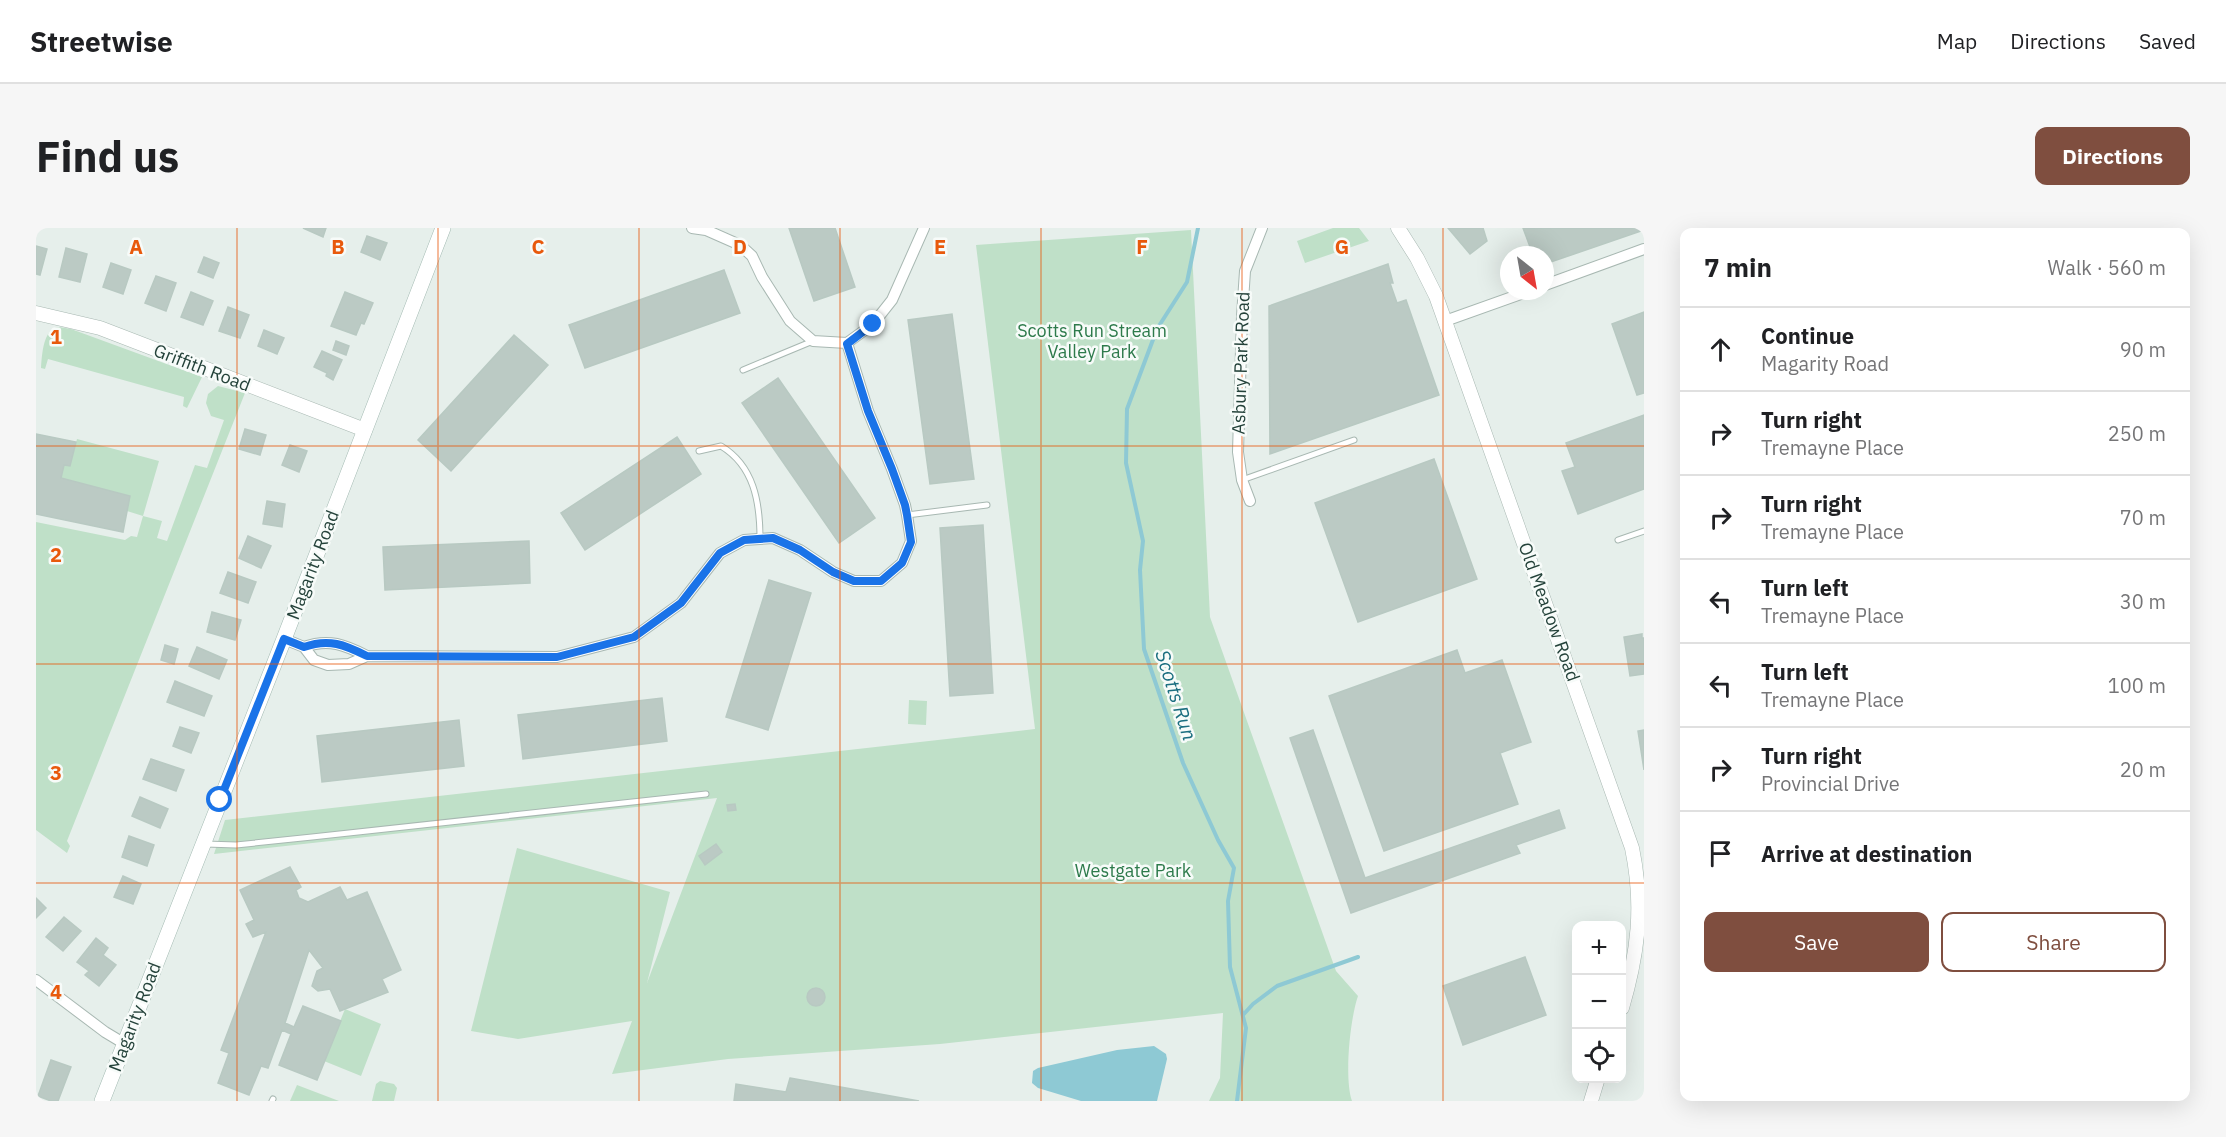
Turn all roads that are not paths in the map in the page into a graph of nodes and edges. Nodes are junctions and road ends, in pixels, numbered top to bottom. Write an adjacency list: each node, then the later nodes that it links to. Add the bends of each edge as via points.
1 (443, 228): 14 (main road, Magarity Road)
2 (692, 228): 11 (street, via 740,245 752,256 790,321)
3 (924, 228): 12 (street, via 892,300 873,324)
4 (1262, 228): 17 (street, Asbury Park Road, via 1245,271 1238,411)
5 (1398, 228): 10 (street, Old Meadow Road, via 1425,272)
6 (1644, 249): 7 (street)
7 (1554, 282)
8 (1504, 300): 10 (street)
9 (36, 314): 14 (street, Griffith Road, via 100,328)
10 (1445, 321): 30 (street, Old Meadow Road, via 1632,848 1640,921)
11 (813, 342): 12 (street); 13 (lane)
12 (847, 344): 20 (street)
13 (743, 370)
14 (365, 430): 24 (main road, Magarity Road)
15 (1354, 440): 17 (lane)
16 (699, 452): 22 (lane, via 721,446 734,454 747,472 756,496)
17 (1242, 480): 18 (street, Asbury Park Road)
18 (1250, 501)
19 (987, 505): 20 (lane)
20 (907, 515): 22 (street, via 911,542 902,563 881,581 854,581 800,550 773,538)
21 (1644, 531): 23 (lane)
22 (760, 539): 26 (street, via 744,540 720,553 681,603 634,637 557,657)
23 (1618, 540)
24 (284, 639): 25 (street); 28 (main road, Magarity Road)
25 (304, 647): 26 (street, via 320,642 350,647); 26 (street, via 314,660 328,665 348,664)
26 (367, 656)
27 (706, 794): 28 (lane, via 312,837)
28 (203, 844): 31 (main road, Magarity Road)
29 (36, 980): 31 (street)
30 (1626, 993)
31 (125, 1044): 33 (main road, Magarity Road)
32 (1596, 1083): 34 (street)
33 (102, 1101)
34 (1591, 1101)

